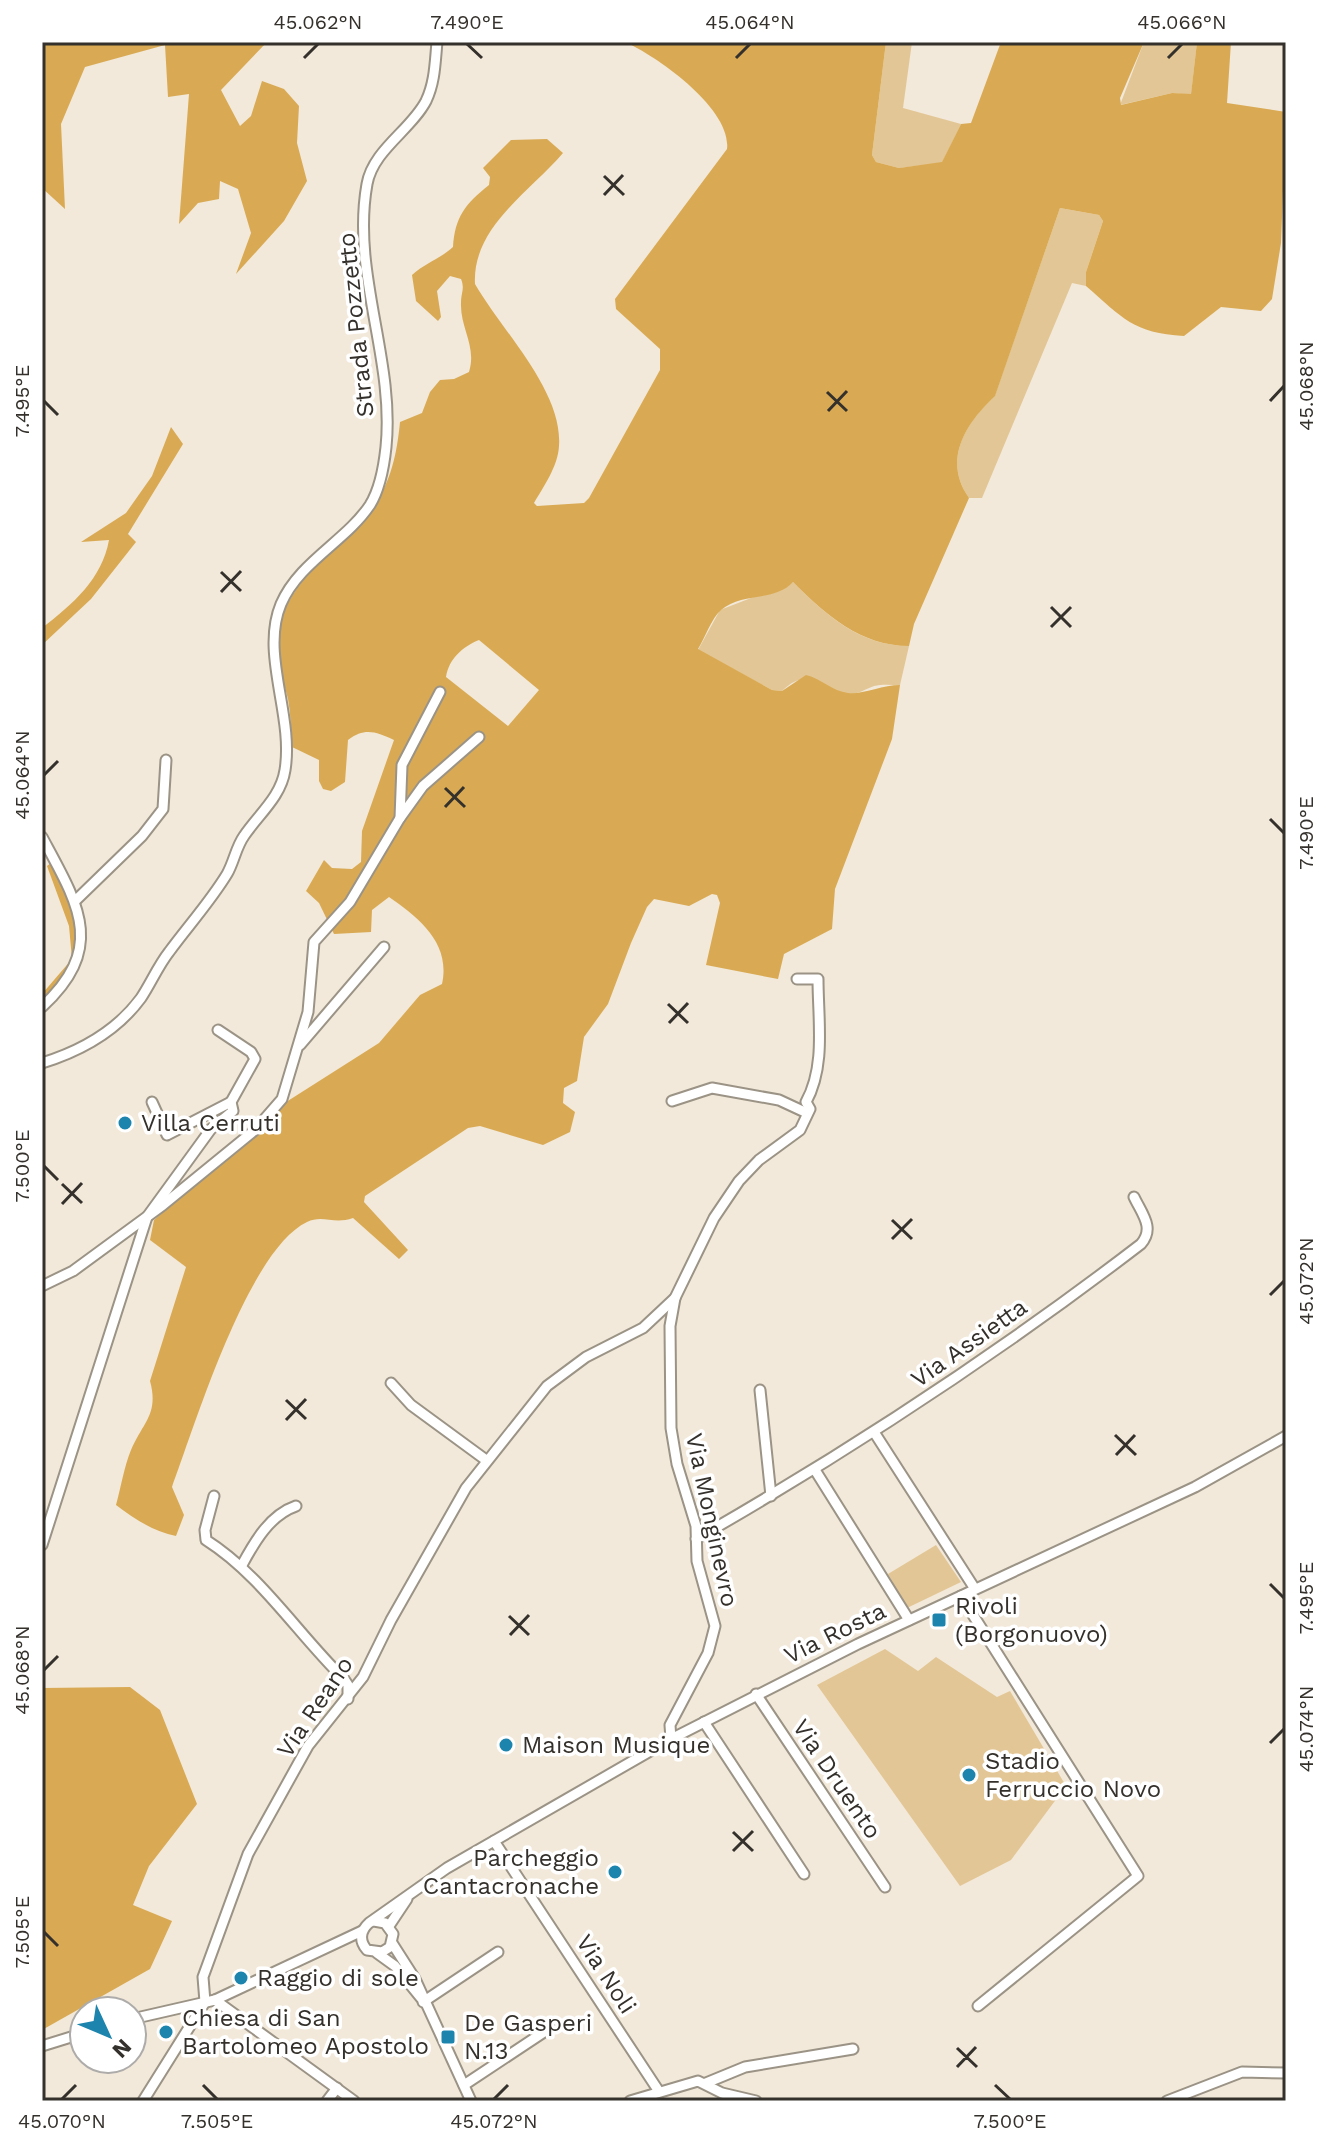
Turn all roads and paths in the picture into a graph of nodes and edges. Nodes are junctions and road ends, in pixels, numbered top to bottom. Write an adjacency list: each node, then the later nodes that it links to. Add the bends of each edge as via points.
1 (437, 42): 13 (street, Strada Pozzetto, via 435,75 425,103 367,180 367,289 386,389 386,446 380,482 369,506 309,565 281,602 272,642 284,703 285,770 279,789 243,838 214,895 165,957 140,1000 79,1051)
2 (440, 692): 5 (street, via 402,765)
3 (479, 737): 5 (street, via 423,786)
4 (166, 760): 7 (street, via 163,809)
5 (400, 818): 12 (street, via 350,902 314,942 308,1012)
6 (42, 837): 7 (street)
7 (75, 901): 10 (street, via 81,953 74,970)
8 (384, 947): 12 (street)
9 (797, 979): 17 (street, Via Reano, via 818,979 819,1059)
10 (42, 1007)
11 (218, 1030): 16 (street, via 255,1059)
12 (298, 1048): 19 (street, via 282,1099 255,1130)
13 (42, 1063)
14 (672, 1101): 17 (street, via 712,1088 779,1100)
15 (152, 1102): 16 (street, via 167,1135)
16 (231, 1102): 19 (street, via 233,1111 211,1129)
17 (807, 1113): 21 (street, Via Reano, via 800,1130 739,1181 714,1218)
18 (1134, 1197): 24 (street, Via Assietta, via 1149,1226 1141,1244)
19 (147, 1217): 20 (street, via 73,1271); 32 (street)
20 (42, 1286)
21 (675, 1298): 26 (street, Via Reano, via 643,1328 586,1357 547,1386); 31 (street, Via Monginevro, via 670,1326 671,1428)
22 (391, 1383): 26 (street, via 411,1405)
23 (760, 1390): 29 (street)
24 (874, 1432): 27 (street, Via Assietta); 34 (street)
25 (1286, 1436): 34 (street, Via Rosta, via 1195,1487)
26 (486, 1460): 38 (street, Via Reano)
27 (815, 1470): 29 (street, Via Assietta); 36 (street)
28 (214, 1496): 33 (street, via 206,1540)
29 (771, 1496): 31 (street, Via Assietta)
30 (296, 1506): 33 (street, via 269,1524)
31 (696, 1539): 40 (street, Via Monginevro, via 714,1636 670,1725)
32 (42, 1545)
33 (242, 1565): 38 (street, via 344,1679)
34 (975, 1589): 35 (street, Via Rosta)
35 (961, 1596): 36 (street, Via Rosta); 53 (street, via 1138,1876)
36 (909, 1620): 37 (street, Via Rosta)
37 (756, 1694): 39 (street, Via Rosta); 43 (street, Via Druento)
38 (348, 1699): 52 (street, Via Reano, via 308,1746 248,1854 202,1987)
39 (704, 1722): 40 (street, Via Rosta); 42 (street)
40 (671, 1739): 41 (street, Via Rosta)
41 (494, 1841): 44 (street, Via Rosta); 63 (street, Via Noli)
42 (804, 1874)
43 (885, 1887)
44 (414, 1890): 45 (street, Via Rosta); 46 (street, Via Rosta)
45 (374, 1921): 46 (street); 47 (street)
46 (389, 1926): 48 (street)
47 (362, 1931): 50 (street, via 364,1946); 52 (street)
48 (392, 1943): 50 (street); 51 (street)
49 (498, 1952): 51 (street)
50 (377, 1953): 51 (street, via 395,1966)
51 (422, 2000): 61 (street)
52 (210, 2001): 54 (street); 62 (street); 64 (street)
53 (978, 2006)
54 (148, 2014)
55 (550, 2028): 61 (street)
56 (68, 2038): 57 (street)
57 (42, 2046)
58 (853, 2049): 60 (street, via 745,2067)
59 (1286, 2073): 70 (street, via 1242,2072)
60 (706, 2083): 63 (street); 69 (street)
61 (464, 2085): 67 (street)
62 (337, 2088): 65 (street); 66 (street)
63 (658, 2090): 68 (street)
64 (143, 2101)
65 (327, 2101)
66 (354, 2101)
67 (471, 2101)
68 (630, 2101)
69 (756, 2101)
70 (1167, 2101)

